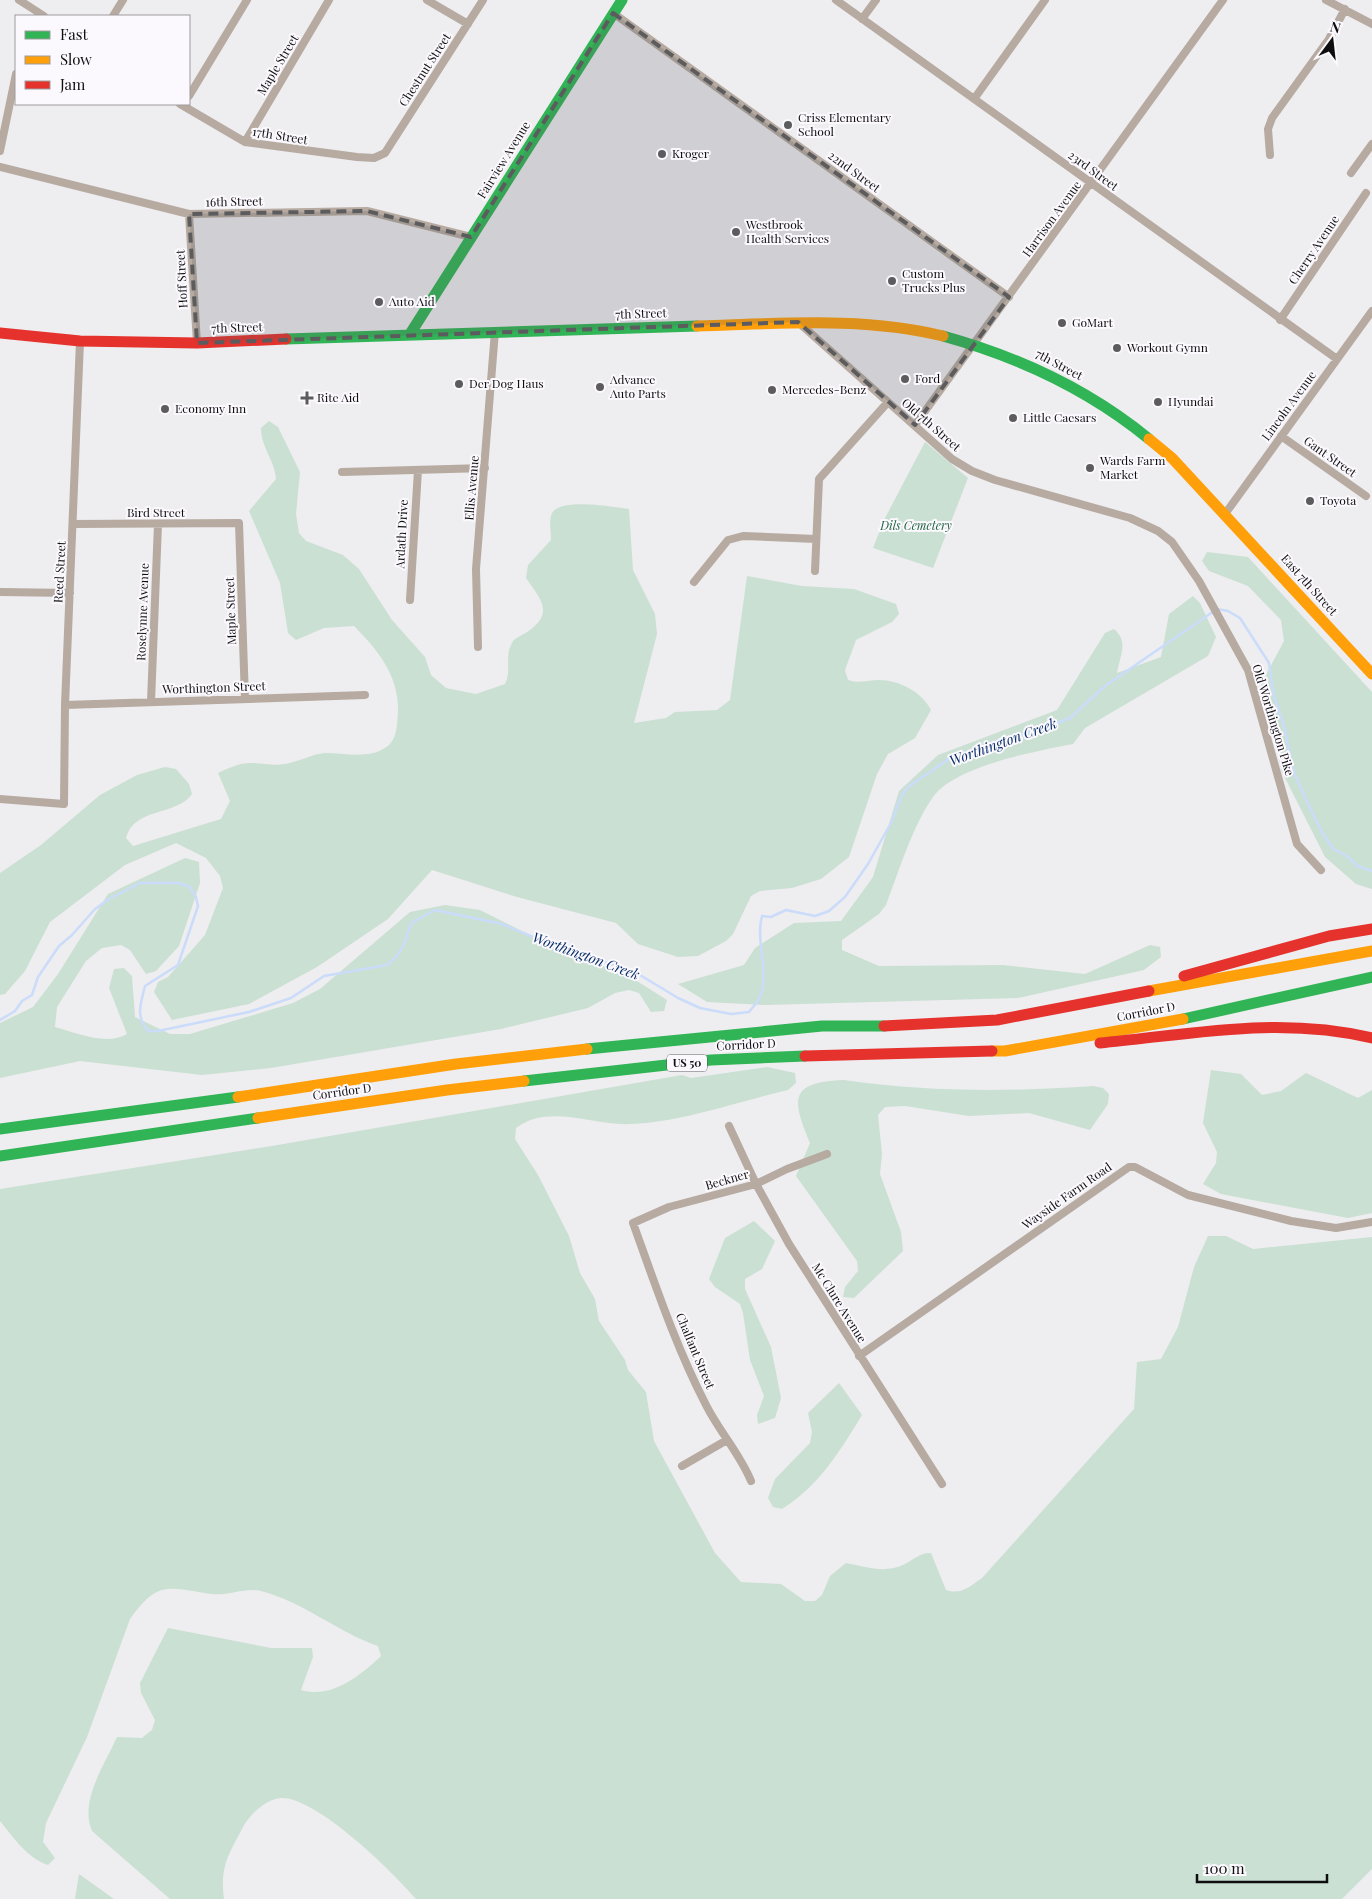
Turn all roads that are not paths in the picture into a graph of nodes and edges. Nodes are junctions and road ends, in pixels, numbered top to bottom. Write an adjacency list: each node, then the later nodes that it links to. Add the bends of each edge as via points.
1 (19, 0): 13 (street)
2 (123, 0): 18 (street)
3 (247, 0): 23 (street)
4 (329, 0): 26 (street, Maple Street)
5 (427, 0): 20 (street)
6 (484, 0): 20 (street, Chestnut Street)
7 (622, 0): 15 (main road, Fairview Avenue)
8 (836, 0): 19 (street, 23rd Street)
9 (876, 0): 19 (street)
10 (1045, 0): 24 (street)
11 (1223, 0): 33 (street, Harrison Avenue)
12 (1326, 0): 14 (street)
13 (31, 8): 16 (street); 17 (street)
14 (1345, 9): 21 (street); 30 (street, via 1329,39 1272,118 1268,129)
15 (613, 14): 36 (main road, Fairview Avenue); 37 (street, 22nd Street)
16 (28, 15)
17 (42, 15)
18 (114, 15)
19 (862, 18): 24 (street, 23rd Street)
20 (468, 24): 29 (street, Chestnut Street)
21 (1372, 24)
22 (15, 79): 28 (street)
23 (190, 94)
24 (974, 99): 33 (street, 23rd Street)
25 (184, 105): 26 (street, 17th Street)
26 (245, 142): 29 (street, 17th Street, via 374,158)
27 (1372, 144): 32 (street)
28 (0, 150)
29 (385, 153)
30 (1270, 155)
31 (0, 167): 35 (street, 16th Street)
32 (1351, 174)
33 (1091, 183): 37 (street, Harrison Avenue); 39 (street, 23rd Street)
34 (1366, 193): 39 (street, Cherry Avenue)
35 (189, 214): 36 (street, 16th Street, via 367,211); 45 (street, Hoff Street)
36 (471, 237): 43 (main road, Fairview Avenue)
37 (1009, 297): 46 (street, Harrison Avenue)
38 (1372, 311): 47 (street, Lincoln Avenue)
39 (1280, 320): 47 (street, 23rd Street)
40 (798, 322): 41 (main road, 7th Street); 46 (main road, 7th Street, via 875,324); 48 (street, Old 7th Street)
41 (495, 331): 43 (main road, 7th Street); 51 (street, Ellis Avenue)
42 (0, 333): 44 (main road, 7th Street)
43 (410, 334): 45 (main road, 7th Street)
44 (80, 341): 45 (main road, 7th Street); 57 (street, Reed Street)
45 (197, 343)
46 (976, 343): 49 (street, Harrison Avenue); 55 (main road, 7th Street, via 1047,373 1142,431)
47 (1337, 359): 50 (street, Lincoln Avenue)
48 (888, 402): 49 (street, Old 7th Street); 60 (street, via 819,479)
49 (915, 426): 59 (street, Old 7th Street, via 952,459 972,471 1130,518)
50 (1281, 436): 54 (street, Gant Street); 55 (street, Lincoln Avenue)
51 (485, 468): 52 (street); 66 (street, Ellis Avenue, via 476,569)
52 (418, 470): 53 (street); 65 (street, Ardath Drive)
53 (342, 472)
54 (1366, 496)
55 (1225, 514): 67 (main road, East 7th Street)
56 (239, 523): 58 (street, Bird Street); 69 (street, Maple Street)
57 (74, 524): 58 (street, Bird Street); 64 (street, Reed Street)
58 (158, 524): 70 (street, Roselynne Avenue)
59 (1158, 530): 73 (street, Old Worthington Pike, via 1183,555 1248,670 1297,844)
60 (816, 538): 61 (street); 62 (street, via 743,536 728,540)
61 (815, 571)
62 (694, 582)
63 (0, 592): 64 (street)
64 (70, 593): 71 (street, Reed Street)
65 (410, 600)
66 (478, 647)
67 (1372, 674)
68 (365, 694): 69 (street, Worthington Street)
69 (245, 698): 70 (street, Worthington Street)
70 (151, 702): 71 (street, Worthington Street)
71 (65, 704): 72 (street, Reed Street, via 64,804)
72 (0, 800)
73 (1320, 870)
74 (1372, 929): 77 (main road, via 1329,936)
75 (1372, 951): 77 (main road, Corridor D / US 50)
76 (1372, 977): 79 (main road, Corridor D / US 50, via 1160,1024)
77 (1115, 997): 81 (main road, Corridor D / US 50, via 997,1020 914,1026 822,1026 456,1064 156,1110)
78 (1372, 1038): 79 (main road, via 1329,1028 1247,1026)
79 (1005, 1052): 83 (main road, Corridor D / US 50, via 860,1054 701,1062 447,1090)
80 (729, 1126): 84 (street, Mc Clure Avenue)
81 (0, 1129)
82 (826, 1154): 84 (street, Beckner)
83 (0, 1156)
84 (756, 1184): 86 (street, Beckner, via 669,1207); 87 (street, Mc Clure Avenue, via 789,1244)
85 (1372, 1222): 87 (street, Wayside Farm Road, via 1336,1228 1314,1226 1188,1195 1135,1167 1129,1167)
86 (633, 1223): 88 (street, Chalfant Street, via 670,1326 706,1405)
87 (859, 1356): 91 (street, Mc Clure Avenue)
88 (727, 1440): 89 (street); 90 (street, Chalfant Street)
89 (682, 1466)
90 (751, 1481)
91 (942, 1484)

